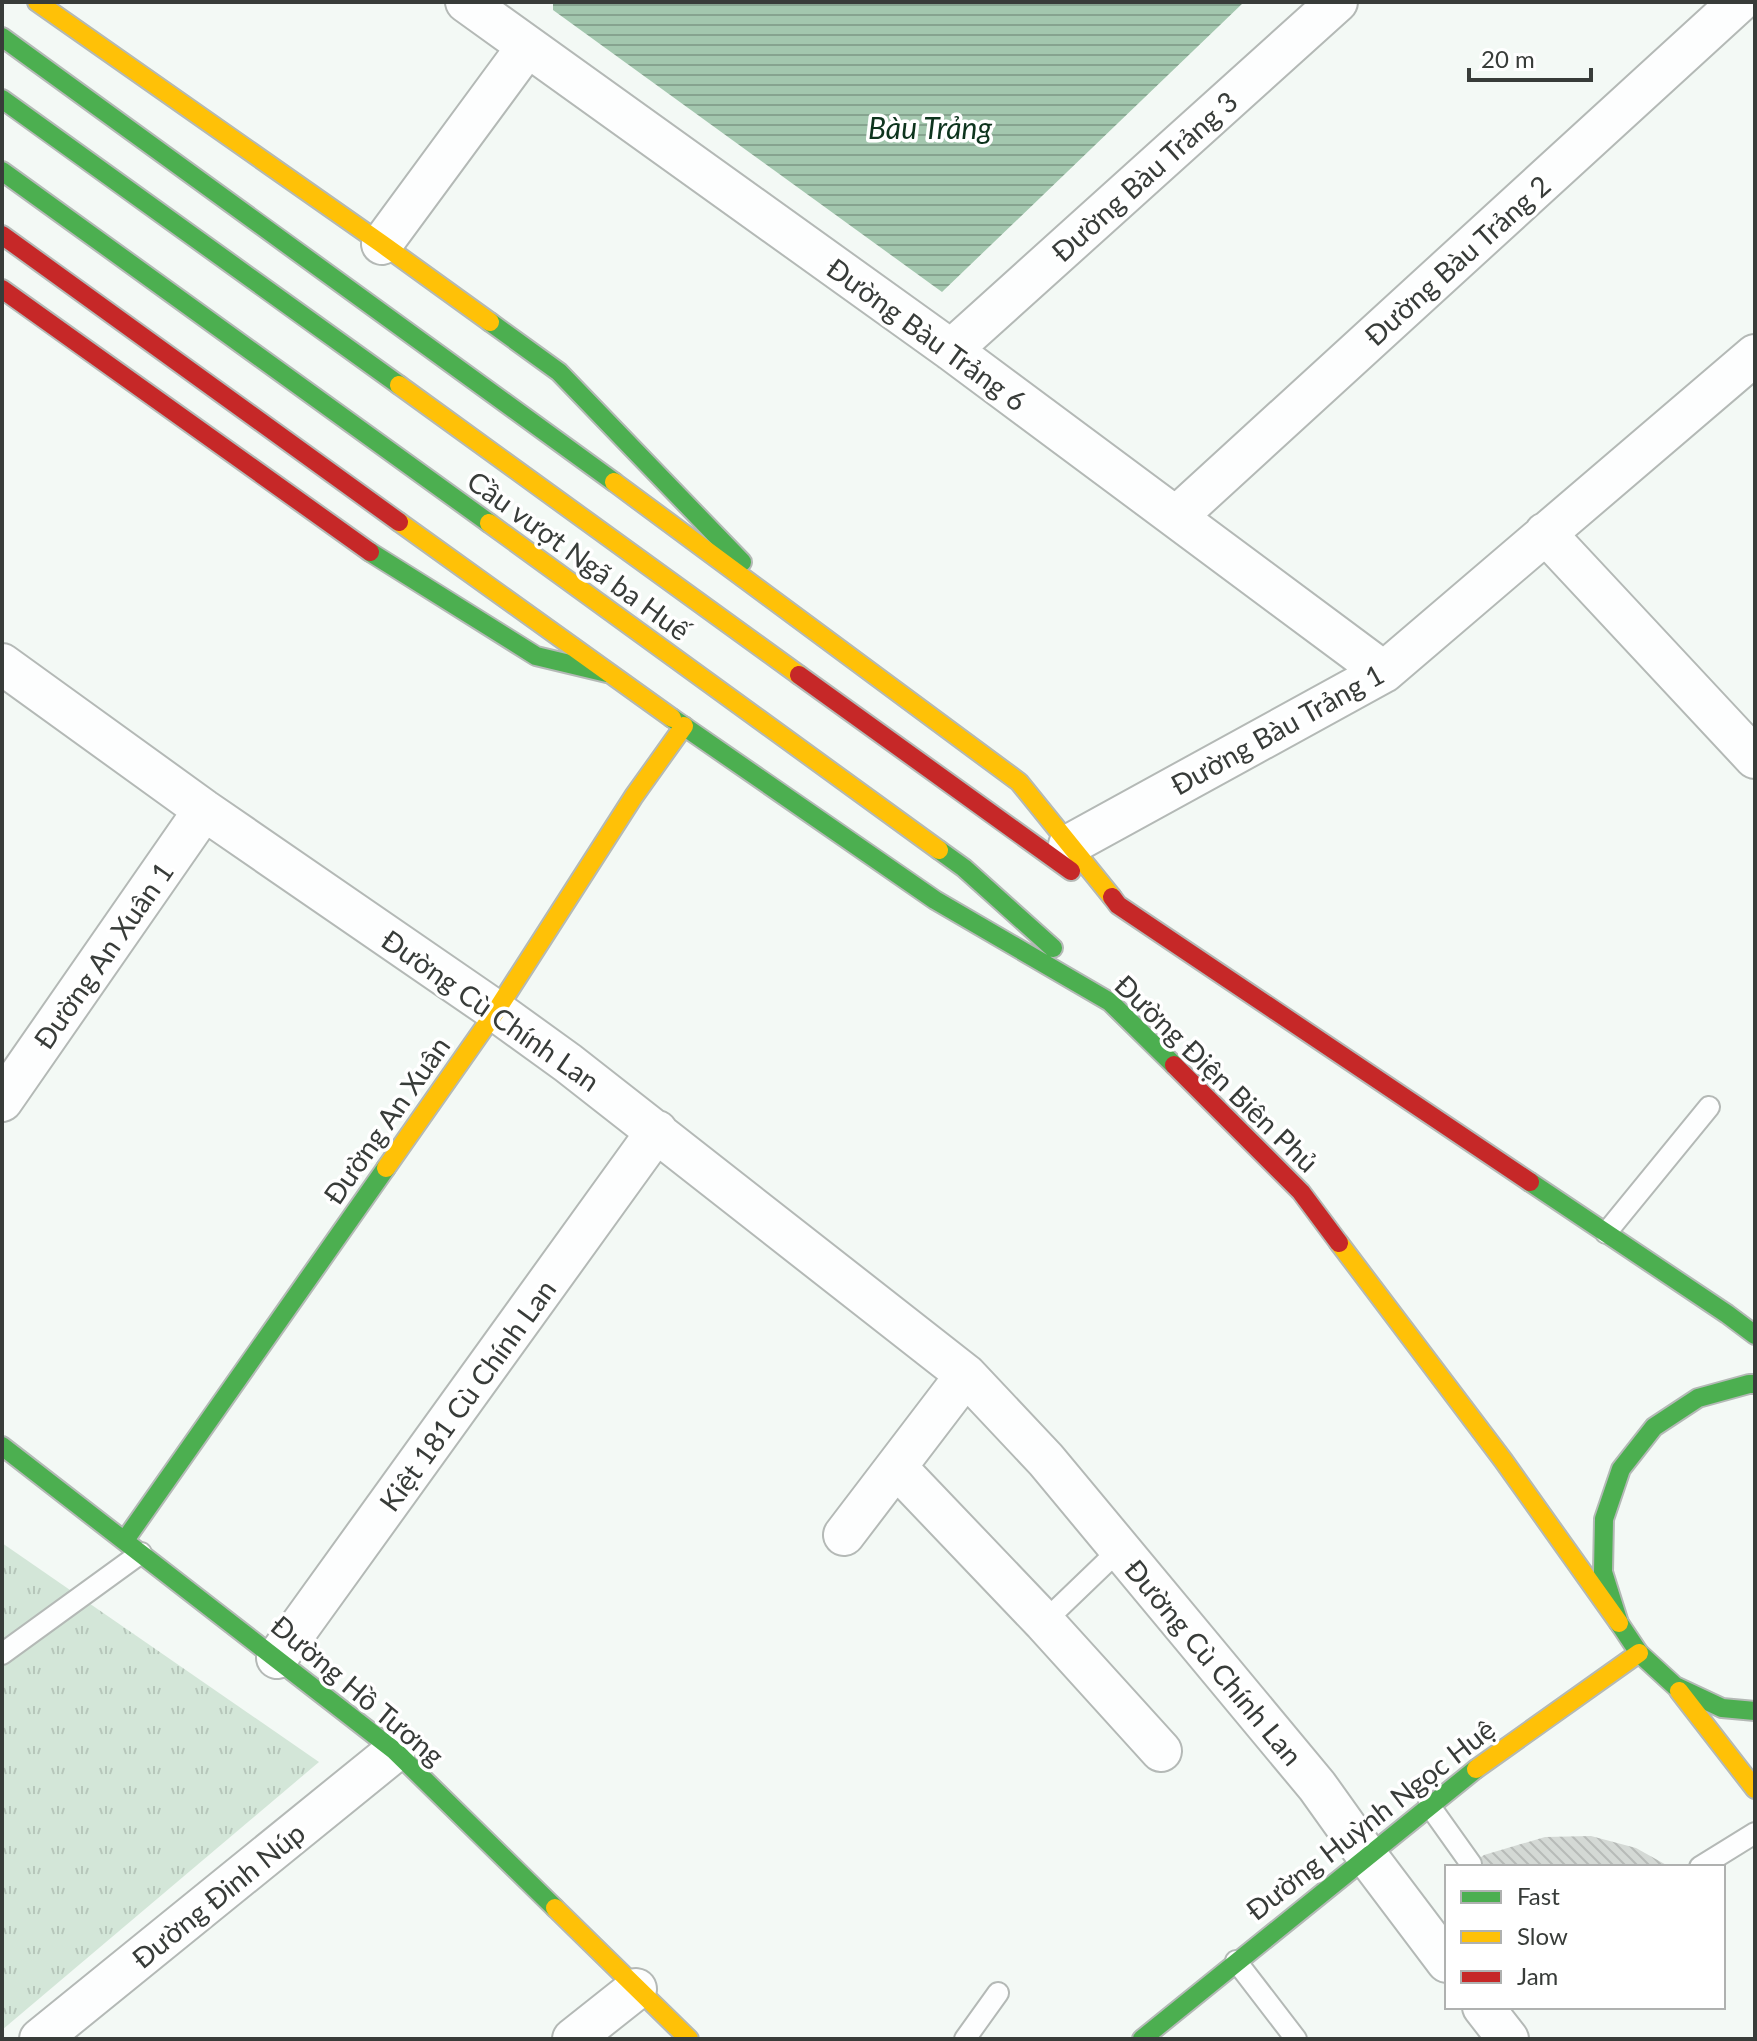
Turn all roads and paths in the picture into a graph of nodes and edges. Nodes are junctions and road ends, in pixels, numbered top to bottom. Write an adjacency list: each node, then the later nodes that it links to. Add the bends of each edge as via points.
1 (37, 2): 10 (main road)
2 (466, 2): 6 (street, Đường Bàu Trảng 6)
3 (1337, 2): 12 (street, Đường Bàu Trảng 3)
4 (1739, 2): 14 (street, Đường Bàu Trảng 2)
5 (2, 37): 16 (main road)
6 (527, 47): 10 (street); 12 (street, Đường Bàu Trảng 6)
7 (2, 99): 24 (main road, Cầu vượt Ngã ba Huế)
8 (2, 171): 25 (main road, Cầu vượt Ngã ba Huế, via 964,868)
9 (2, 235): 19 (main road)
10 (382, 244): 16 (main road, via 559,372)
11 (2, 289): 19 (main road, via 390,565 536,656)
12 (951, 350): 14 (street, Đường Bàu Trảng 6)
13 (1755, 355): 15 (street, Đường Bàu Trảng 1)
14 (1176, 517): 17 (street, Đường Bàu Trảng 6)
15 (1545, 533): 17 (street, Đường Bàu Trảng 1); 21 (street)
16 (791, 613): 23 (main road, via 1019,782)
17 (1384, 672): 23 (street, Đường Bàu Trảng 1)
18 (14, 673): 22 (street, Đường Cù Chính Lan)
19 (607, 673): 20 (main road, Đường Điện Biên Phủ)
20 (684, 726): 25 (main road, Đường Điện Biên Phủ, via 935,900); 26 (main road, Đường An Xuân)
21 (1755, 758)
22 (204, 810): 26 (street, Đường Cù Chính Lan); 27 (street, Đường An Xuân 1)
23 (1069, 845): 24 (main road)
24 (1118, 905): 30 (main road)
25 (1110, 1002): 40 (main road, Đường Điện Biên Phủ, via 1301,1192)
26 (496, 1011): 29 (street, Đường Cù Chính Lan); 37 (main road, Đường An Xuân)
27 (2, 1101)
28 (1709, 1107): 30 (lane)
29 (657, 1131): 32 (street, Đường Cù Chính Lan); 43 (street, Kiệt 181 Cù Chính Lan)
30 (1606, 1233): 31 (main road)
31 (1755, 1335)
32 (966, 1375): 35 (street); 38 (street, Đường Cù Chính Lan)
33 (1755, 1384): 40 (main road, via 1698,1398 1654,1427 1621,1469 1604,1519 1603,1572)
34 (2, 1446): 37 (main road, Đường Hồ Tương)
35 (896, 1467): 36 (street); 39 (street)
36 (844, 1535)
37 (133, 1546): 42 (lane); 43 (main road, Đường Hồ Tương)
38 (1120, 1549): 39 (lane); 51 (street, Đường Cù Chính Lan, via 1317,1786)
39 (1044, 1622): 47 (street)
40 (1619, 1623): 41 (main road)
41 (1639, 1653): 44 (main road); 49 (main road, Đường Huỳnh Ngọc Huệ)
42 (2, 1654)
43 (277, 1658): 46 (main road, Đường Hồ Tương)
44 (1675, 1686): 45 (main road, via 1722,1708); 48 (main road)
45 (1755, 1711)
46 (395, 1751): 56 (main road, Đường Hồ Tương); 60 (street, Đường Đinh Núp)
47 (1161, 1751)
48 (1755, 1789)
49 (1429, 1805): 51 (main road, Đường Huỳnh Ngọc Huệ); 52 (lane)
50 (1755, 1833): 53 (lane)
51 (1367, 1856): 54 (street, Đường Cù Chính Lan); 55 (main road, Đường Huỳnh Ngọc Huệ)
52 (1471, 1864)
53 (1703, 1865)
54 (1445, 1959)
55 (1236, 1961): 59 (main road, Đường Huỳnh Ngọc Huệ); 64 (lane)
56 (636, 1989): 61 (street); 62 (main road, Đường Hồ Tương)
57 (998, 1993): 63 (lane)
58 (1485, 2009): 65 (street)
59 (1149, 2037)
60 (40, 2039)
61 (573, 2039)
62 (689, 2039)
63 (965, 2039)
64 (1296, 2039)
65 (1508, 2039)

